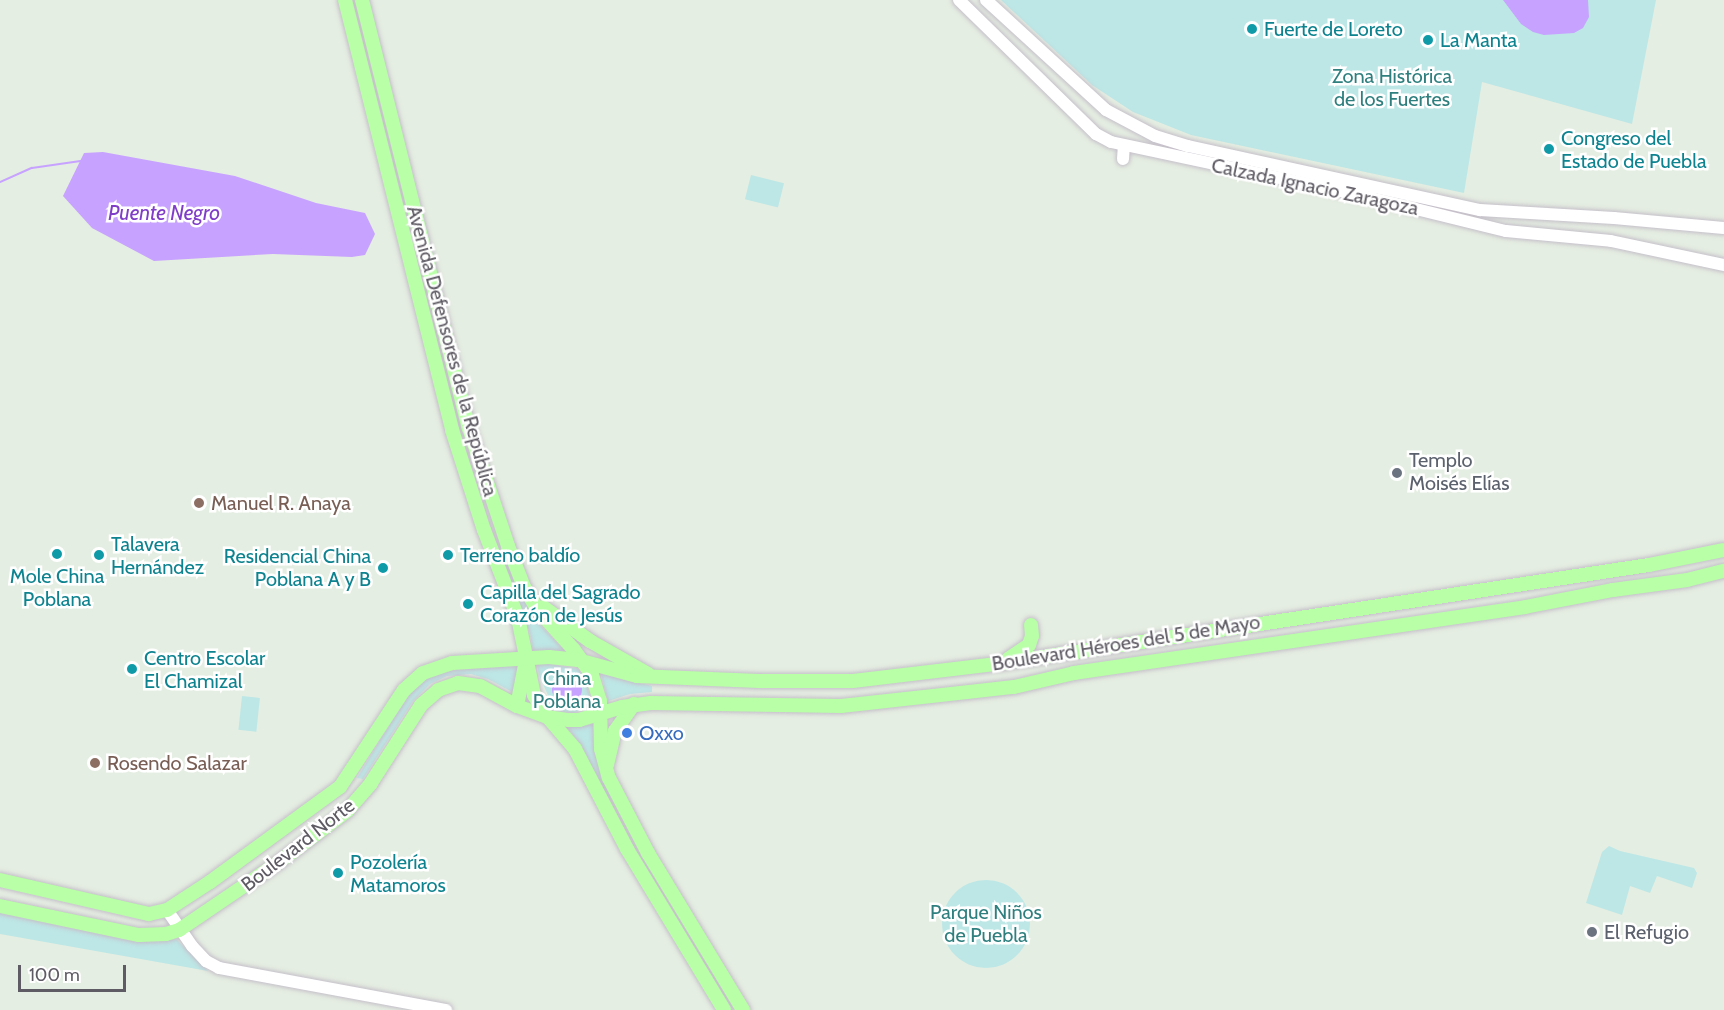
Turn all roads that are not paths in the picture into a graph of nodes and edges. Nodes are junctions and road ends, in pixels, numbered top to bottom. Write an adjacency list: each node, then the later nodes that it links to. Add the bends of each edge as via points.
1 (345, 0): 13 (main road, Avenida Defensores de la República, via 452,430)
2 (362, 0): 11 (main road, Avenida Defensores de la República, via 469,428)
3 (959, 0): 5 (main road, Calzada Ignacio Zaragoza, via 1096,134)
4 (986, 0): 7 (main road, Calzada Ignacio Zaragoza, via 1106,110 1155,136 1480,210)
5 (1124, 146): 6 (main road); 8 (main road, Calzada Ignacio Zaragoza, via 1355,194 1506,231 1611,241)
6 (1123, 159)
7 (1724, 228)
8 (1724, 266)
9 (1724, 550): 17 (main road, Boulevard Héroes del 5 de Mayo, via 1649,565)
10 (1724, 571): 19 (main road, Boulevard Héroes del 5 de Mayo, via 1525,607 1074,673 1003,688 826,707)
11 (529, 596): 16 (main road, Avenida Defensores de la República); 18 (main road, via 590,641)
12 (1031, 625): 17 (main road, via 1029,645)
13 (522, 631): 14 (main road, Avenida Defensores de la República); 15 (main road, via 511,650)
14 (527, 658): 15 (main road, Boulevard Norte); 16 (main road, Boulevard Héroes del 5 de Mayo); 20 (main road); 22 (main road, Avenida Defensores de la República, via 534,695)
15 (491, 660): 27 (main road, Boulevard Norte, via 439,666 413,681 340,787)
16 (583, 661): 18 (main road, Boulevard Héroes del 5 de Mayo, via 628,675); 21 (main road, Avenida Defensores de la República, via 597,687)
17 (1003, 663): 18 (main road, Boulevard Héroes del 5 de Mayo, via 853,681)
18 (652, 676)
19 (634, 704): 21 (main road, Boulevard Héroes del 5 de Mayo); 24 (main road, via 615,731)
20 (517, 706): 22 (main road, Boulevard Norte); 23 (main road); 28 (main road, Boulevard Norte, via 468,683 438,690 421,705 371,783 347,811)
21 (601, 713): 22 (main road, Boulevard Héroes del 5 de Mayo, via 579,720); 24 (main road, Avenida Defensores de la República, via 601,749)
22 (547, 717): 23 (main road, Avenida Defensores de la República)
23 (575, 749): 30 (main road, via 627,849)
24 (606, 770): 31 (main road, Avenida Defensores de la República, via 648,853)
25 (0, 880): 27 (main road, via 149,914)
26 (0, 906): 28 (main road, Boulevard Norte, via 140,935)
27 (167, 910): 28 (main road)
28 (179, 930): 29 (main road, via 206,960 219,968)
29 (446, 1010)
30 (724, 1010)
31 (742, 1010)

